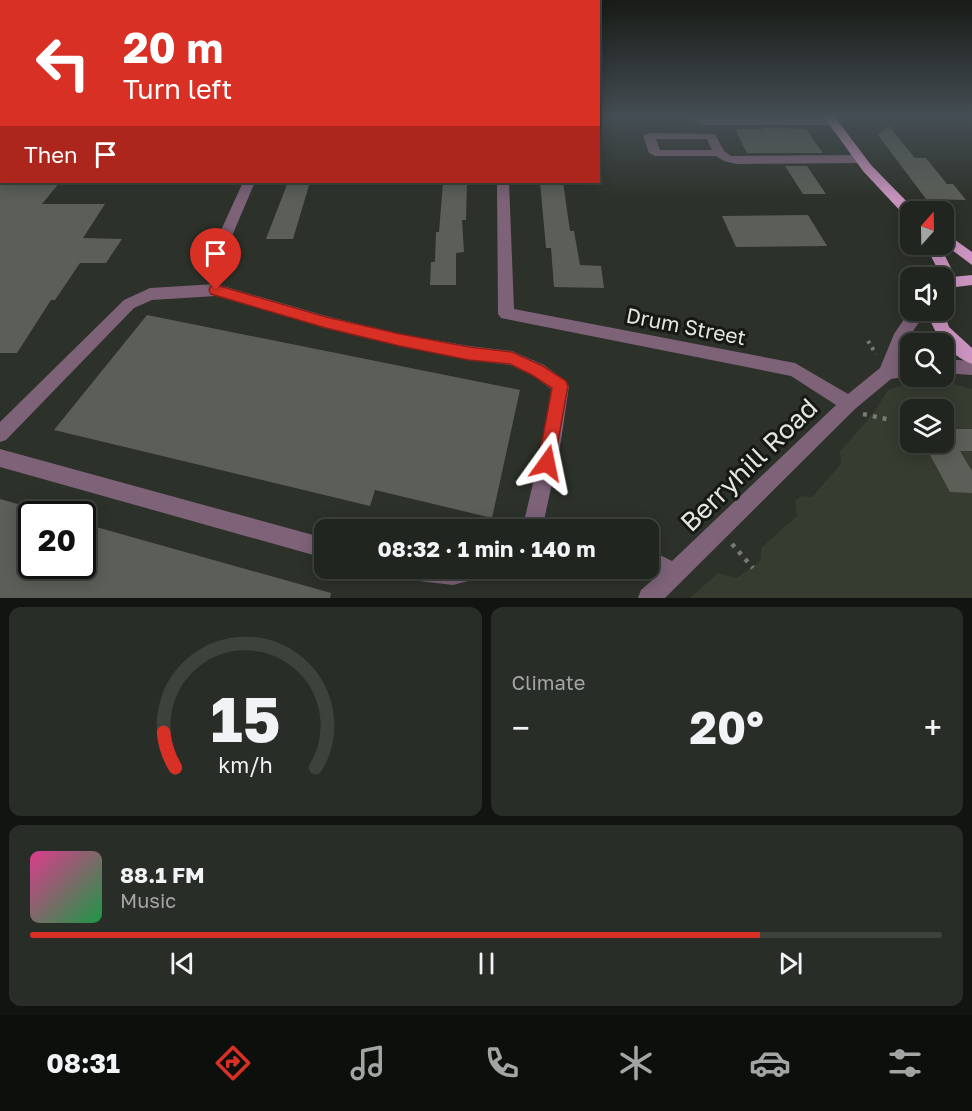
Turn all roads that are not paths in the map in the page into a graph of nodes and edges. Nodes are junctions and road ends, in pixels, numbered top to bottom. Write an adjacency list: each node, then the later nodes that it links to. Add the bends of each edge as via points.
1 (652, 145): 4 (street, via 655,153)
2 (715, 145): 4 (street)
3 (850, 145): 5 (main road)
4 (719, 153): 5 (street, via 737,160)
5 (860, 159): 8 (main road)
6 (249, 183): 10 (street)
7 (503, 183): 21 (street, Drum Street, via 506,314 795,370)
8 (900, 202)
9 (954, 245): 11 (main road)
10 (219, 250)
11 (972, 260)
12 (972, 280): 13 (main road)
13 (954, 282)
14 (913, 321): 20 (street, Berryhill Road, via 894,349)
15 (939, 321): 16 (main road, via 946,334)
16 (972, 357)
17 (954, 367): 18 (street)
18 (972, 368)
19 (900, 370): 20 (street)
20 (887, 372): 21 (street, Berryhill Road)
21 (849, 404): 27 (street, Berryhill Road)
22 (0, 434): 24 (street, via 129,304 150,294 216,290 400,340 512,358 538,370 560,386)
23 (0, 458): 25 (street)
24 (534, 519)
25 (314, 545)
26 (659, 566): 27 (street)
27 (676, 574): 28 (street, Berryhill Road)
28 (649, 598)

